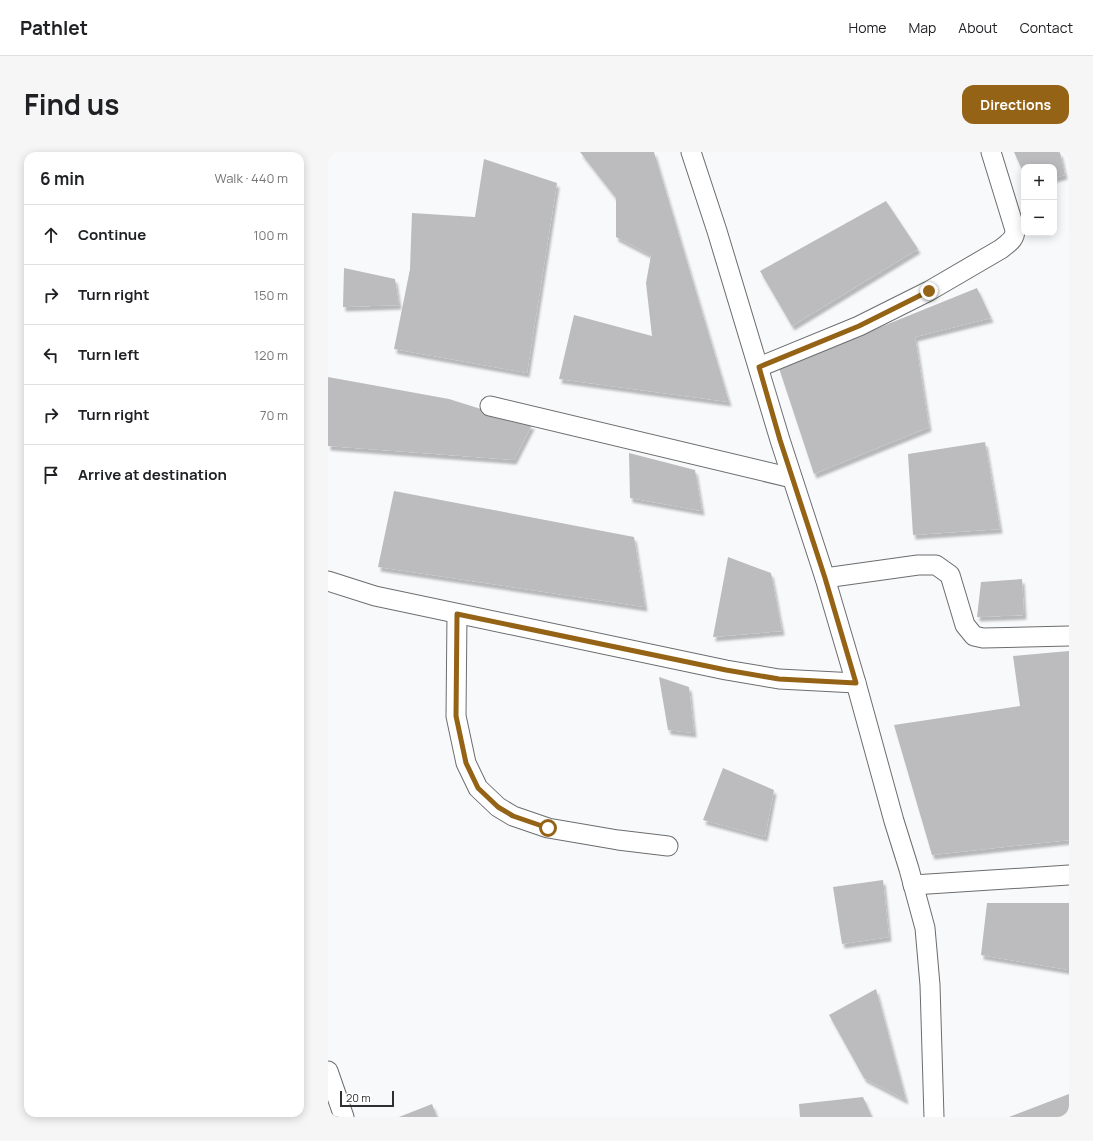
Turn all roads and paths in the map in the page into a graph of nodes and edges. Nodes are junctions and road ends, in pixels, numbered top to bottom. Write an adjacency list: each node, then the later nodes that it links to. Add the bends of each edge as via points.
1 (691, 152): 3 (street)
2 (991, 152): 3 (street, via 1015,230 1011,241 929,291 859,326)
3 (759, 367): 5 (street)
4 (490, 406): 5 (street)
5 (792, 478): 6 (street)
6 (825, 578): 9 (street, via 918,565 936,565 950,575 965,625 974,636); 10 (street)
7 (328, 581): 8 (street, via 375,596)
8 (457, 614): 10 (street, via 771,678); 11 (street, via 456,716 466,763 478,788 498,807 513,816 548,828)
9 (1069, 636)
10 (856, 683): 13 (street)
11 (668, 846)
12 (1069, 875): 13 (street)
13 (913, 884): 16 (street, via 925,935 930,985)
14 (328, 1071): 15 (street)
15 (344, 1117)
16 (934, 1117)

